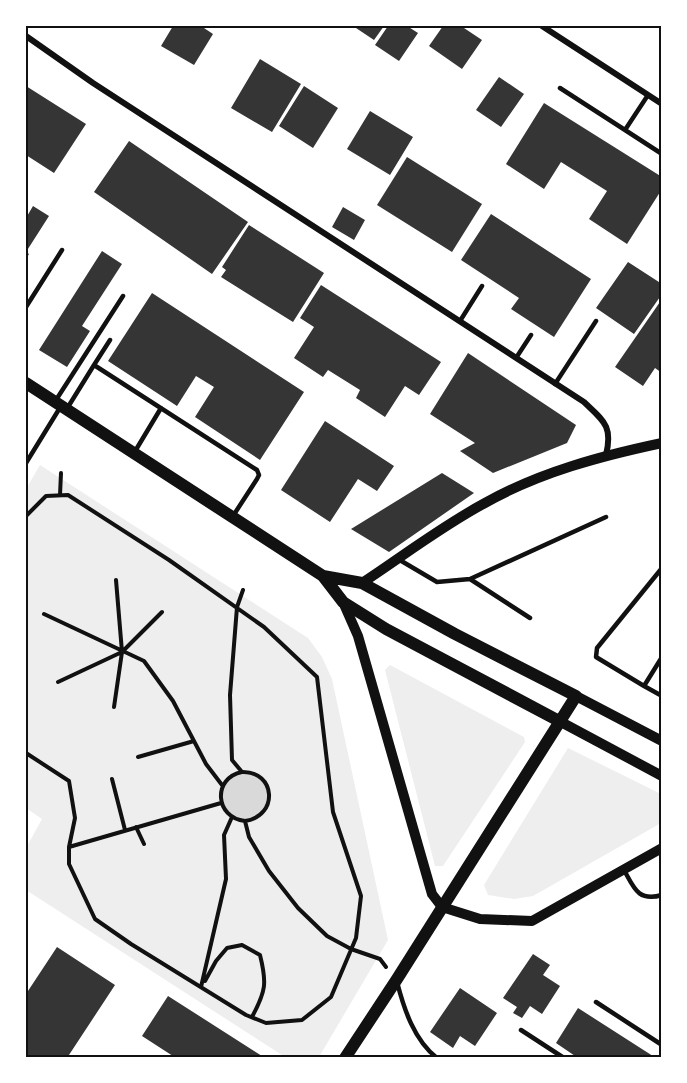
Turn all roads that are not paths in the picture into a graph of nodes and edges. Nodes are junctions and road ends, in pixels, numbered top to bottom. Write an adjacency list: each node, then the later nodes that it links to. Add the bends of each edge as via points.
1 (542, 26): 4 (street)
2 (26, 36): 12 (street)
3 (560, 88): 6 (lane)
4 (648, 95): 5 (street); 6 (lane)
5 (662, 104)
6 (625, 130): 7 (lane)
7 (662, 154)
8 (62, 250): 11 (lane)
9 (482, 286): 12 (lane)
10 (123, 297): 20 (lane)
11 (26, 307)
12 (460, 321): 16 (street)
13 (596, 321): 19 (lane)
14 (531, 335): 16 (lane)
15 (110, 340): 17 (lane)
16 (516, 358): 19 (street)
17 (94, 365): 20 (lane); 21 (lane)
18 (26, 383): 20 (main road)
19 (555, 384): 24 (street, via 584,402 604,422 610,438)
20 (61, 406): 23 (main road); 25 (lane)
21 (161, 408): 23 (lane); 26 (lane, via 256,470 259,475)
22 (662, 443): 24 (street)
23 (134, 453): 26 (main road)
24 (606, 455): 28 (street, via 543,476 485,502)
25 (26, 459)
26 (233, 517): 30 (main road)
27 (606, 517): 31 (lane)
28 (398, 559): 31 (lane, via 437,582); 32 (street)
29 (662, 568): 36 (lane, via 597,648 596,657)
30 (323, 576): 32 (main road); 33 (main road)
31 (470, 579): 34 (lane)
32 (362, 583): 37 (main road)
33 (343, 603): 39 (main road); 45 (street, via 358,636 432,894)
34 (530, 618)
35 (662, 657): 36 (lane)
36 (644, 686): 38 (lane)
37 (576, 696): 39 (main road); 40 (street)
38 (662, 696)
39 (561, 722): 41 (street); 45 (main road)
40 (662, 741)
41 (662, 776)
42 (662, 848): 43 (street)
43 (623, 870): 44 (lane, via 641,895); 45 (street, via 532,921 480,920)
44 (662, 895)
45 (442, 907): 46 (main road)
46 (397, 979): 50 (main road); 51 (lane, via 404,1010 427,1050)
47 (596, 1002): 49 (lane)
48 (520, 1030): 52 (lane)
49 (662, 1045)
50 (345, 1058)
51 (437, 1058)
52 (564, 1058)

